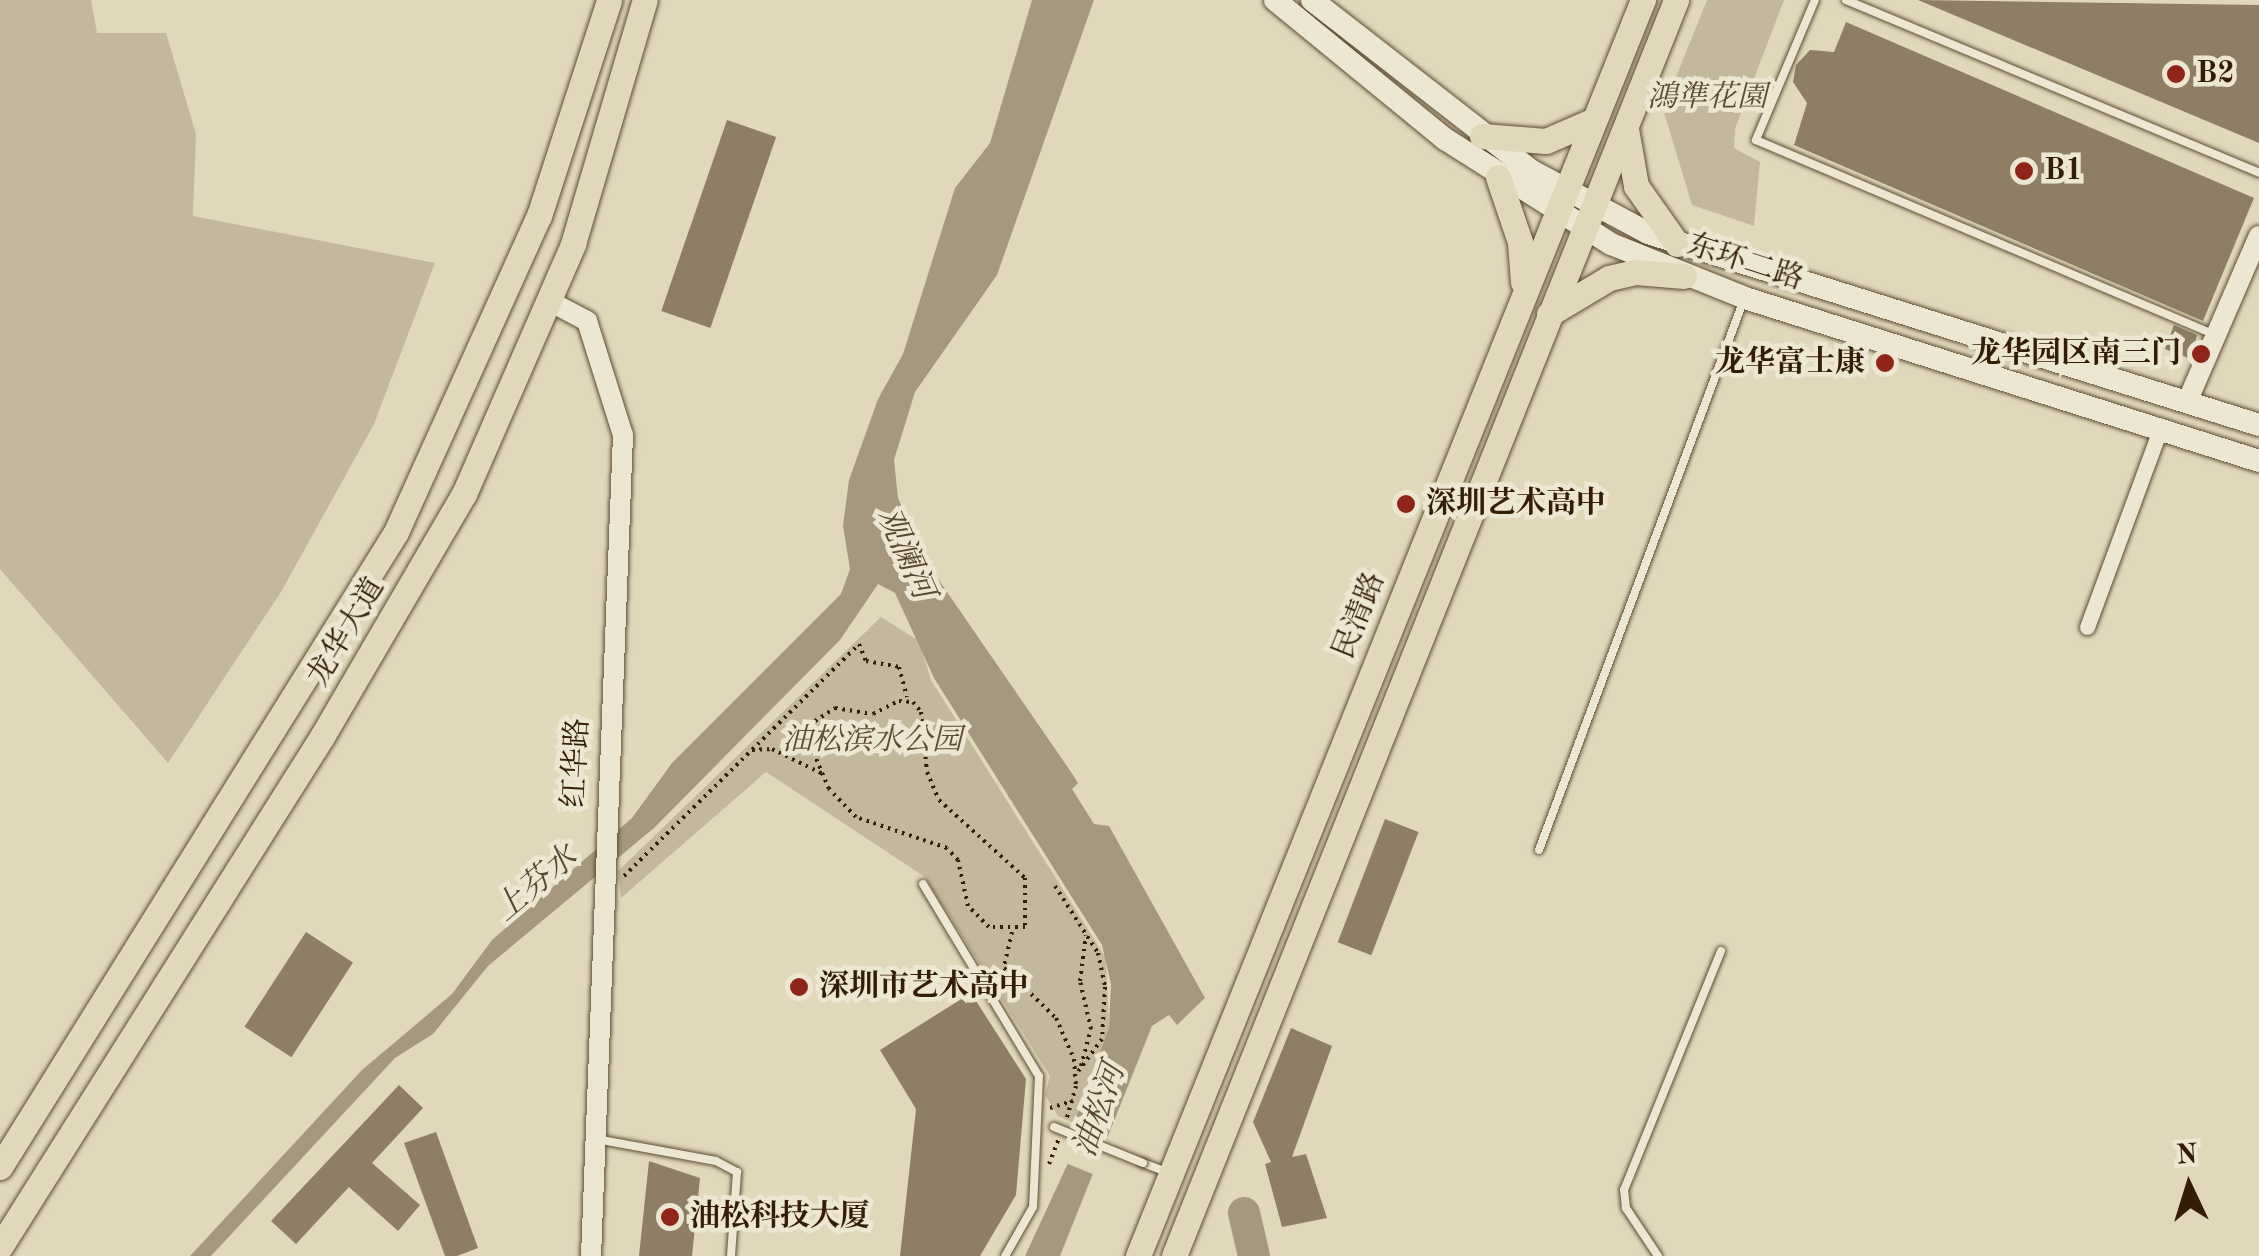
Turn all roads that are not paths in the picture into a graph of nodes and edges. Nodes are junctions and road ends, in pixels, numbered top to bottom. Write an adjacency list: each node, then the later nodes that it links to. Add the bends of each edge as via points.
1 (610, 0): 34 (main road, 龙华大道, via 539,216 396,532)
2 (645, 0): 21 (main road, 龙华大道, via 607,140)
3 (1275, 0): 13 (main road, 东环二路)
4 (1312, 0): 11 (main road, 东环二路)
5 (1642, 0): 9 (main road, 民清路)
6 (1676, 0): 10 (main road, 民清路)
7 (1815, 0): 23 (lane, via 1756,140)
8 (1846, 0): 12 (lane)
9 (1594, 120): 11 (main road, via 1546,141); 14 (main road, 民清路)
10 (1626, 127): 15 (main road, 民清路); 17 (main road, via 1636,186)
11 (1482, 136): 14 (main road, 东环二路)
12 (2259, 173)
13 (1498, 176): 14 (main road, 东环二路); 20 (main road, via 1520,242)
14 (1561, 201): 15 (main road, 东环二路); 20 (main road, 民清路)
15 (1587, 216): 17 (main road, 东环二路); 18 (main road, 东环二路); 22 (main road, 民清路)
16 (2259, 236): 23 (street)
17 (1677, 244): 24 (main road, 东环二路)
18 (1684, 276): 19 (main road, 东环二路); 22 (main road, via 1636,272 1609,278)
19 (1745, 298): 26 (main road, 东环二路); 29 (lane)
20 (1521, 300): 35 (main road, 民清路)
21 (551, 302): 33 (street, 红华路, via 587,320 623,435 600,901); 36 (main road, 龙华大道, via 464,494 408,594)
22 (1545, 317): 41 (main road, 民清路)
23 (2216, 334): 24 (street)
24 (2187, 402): 25 (main road, 东环二路)
25 (2259, 425)
26 (2160, 430): 27 (main road, 东环二路); 28 (street)
27 (2259, 462)
28 (2087, 627)
29 (1539, 850)
30 (922, 884): 32 (lane, via 1037,1067)
31 (1721, 951): 42 (lane, via 1624,1190 1626,1208)
32 (1035, 1126): 35 (lane, bridge, via 1054,1127); 39 (lane, via 1033,1207)
33 (596, 1140): 37 (street, 红华路); 38 (lane, via 716,1160 737,1172)
34 (0, 1167)
35 (1171, 1174): 40 (main road, 民清路)
36 (0, 1247)
37 (591, 1256)
38 (731, 1256)
39 (1005, 1256)
40 (1138, 1256)
41 (1174, 1256)
42 (1658, 1256)

